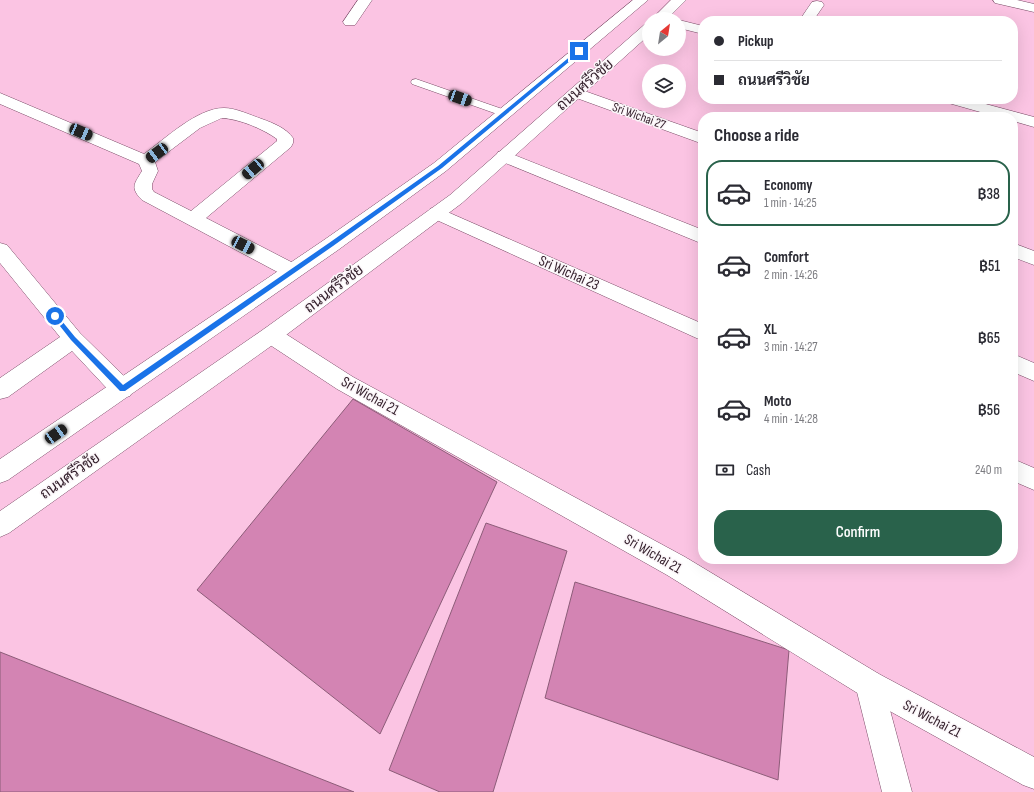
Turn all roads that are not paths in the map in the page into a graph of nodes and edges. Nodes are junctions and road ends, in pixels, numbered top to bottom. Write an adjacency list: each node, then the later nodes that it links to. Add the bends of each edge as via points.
1 (365, 0): 9 (street)
2 (640, 0): 18 (street, ถนนศรีวิชัย)
3 (680, 0): 7 (street)
4 (1000, 0): 6 (street)
5 (817, 5): 8 (street)
6 (1034, 8)
7 (667, 12)
8 (809, 16)
9 (350, 22)
10 (686, 26): 11 (street)
11 (698, 29)
12 (642, 34): 14 (street, ถนนศรีวิชัย)
13 (416, 82): 18 (lane)
14 (576, 93): 21 (street, Sri Wichai 27); 22 (street, ถนนศรีวิชัย)
15 (0, 98): 23 (street)
16 (968, 104): 17 (street)
17 (997, 112)
18 (504, 113): 30 (street, ถนนศรีวิชัย, via 440,167)
19 (1018, 118): 20 (street)
20 (1034, 122)
21 (698, 137)
22 (504, 156): 24 (street, ถนนศรีวิชัย, via 456,199); 26 (street)
23 (146, 161): 25 (street, via 150,171 143,184 143,191); 25 (street, via 214,114 239,116 279,132 285,138 285,143)
24 (436, 213): 31 (street, Sri Wichai 23); 32 (street, ถนนศรีวิชัย)
25 (193, 219): 30 (street)
26 (698, 235)
27 (0, 250): 33 (street)
28 (1018, 252): 29 (street)
29 (1034, 258)
30 (292, 271): 36 (street, ถนนศรีวิชัย)
31 (698, 331)
32 (271, 335): 41 (street, ถนนศรีวิชัย); 42 (street, Sri Wichai 21, via 345,383 676,566)
33 (73, 339): 36 (street); 37 (street)
34 (1018, 365): 35 (street)
35 (1034, 372)
36 (122, 389): 38 (street, ถนนศรีวิชัย)
37 (0, 390)
38 (1, 469)
39 (1018, 472): 40 (street)
40 (1034, 479)
41 (0, 525)
42 (869, 684): 43 (street, Sri Wichai 21); 44 (street)
43 (1034, 774)
44 (897, 792)

